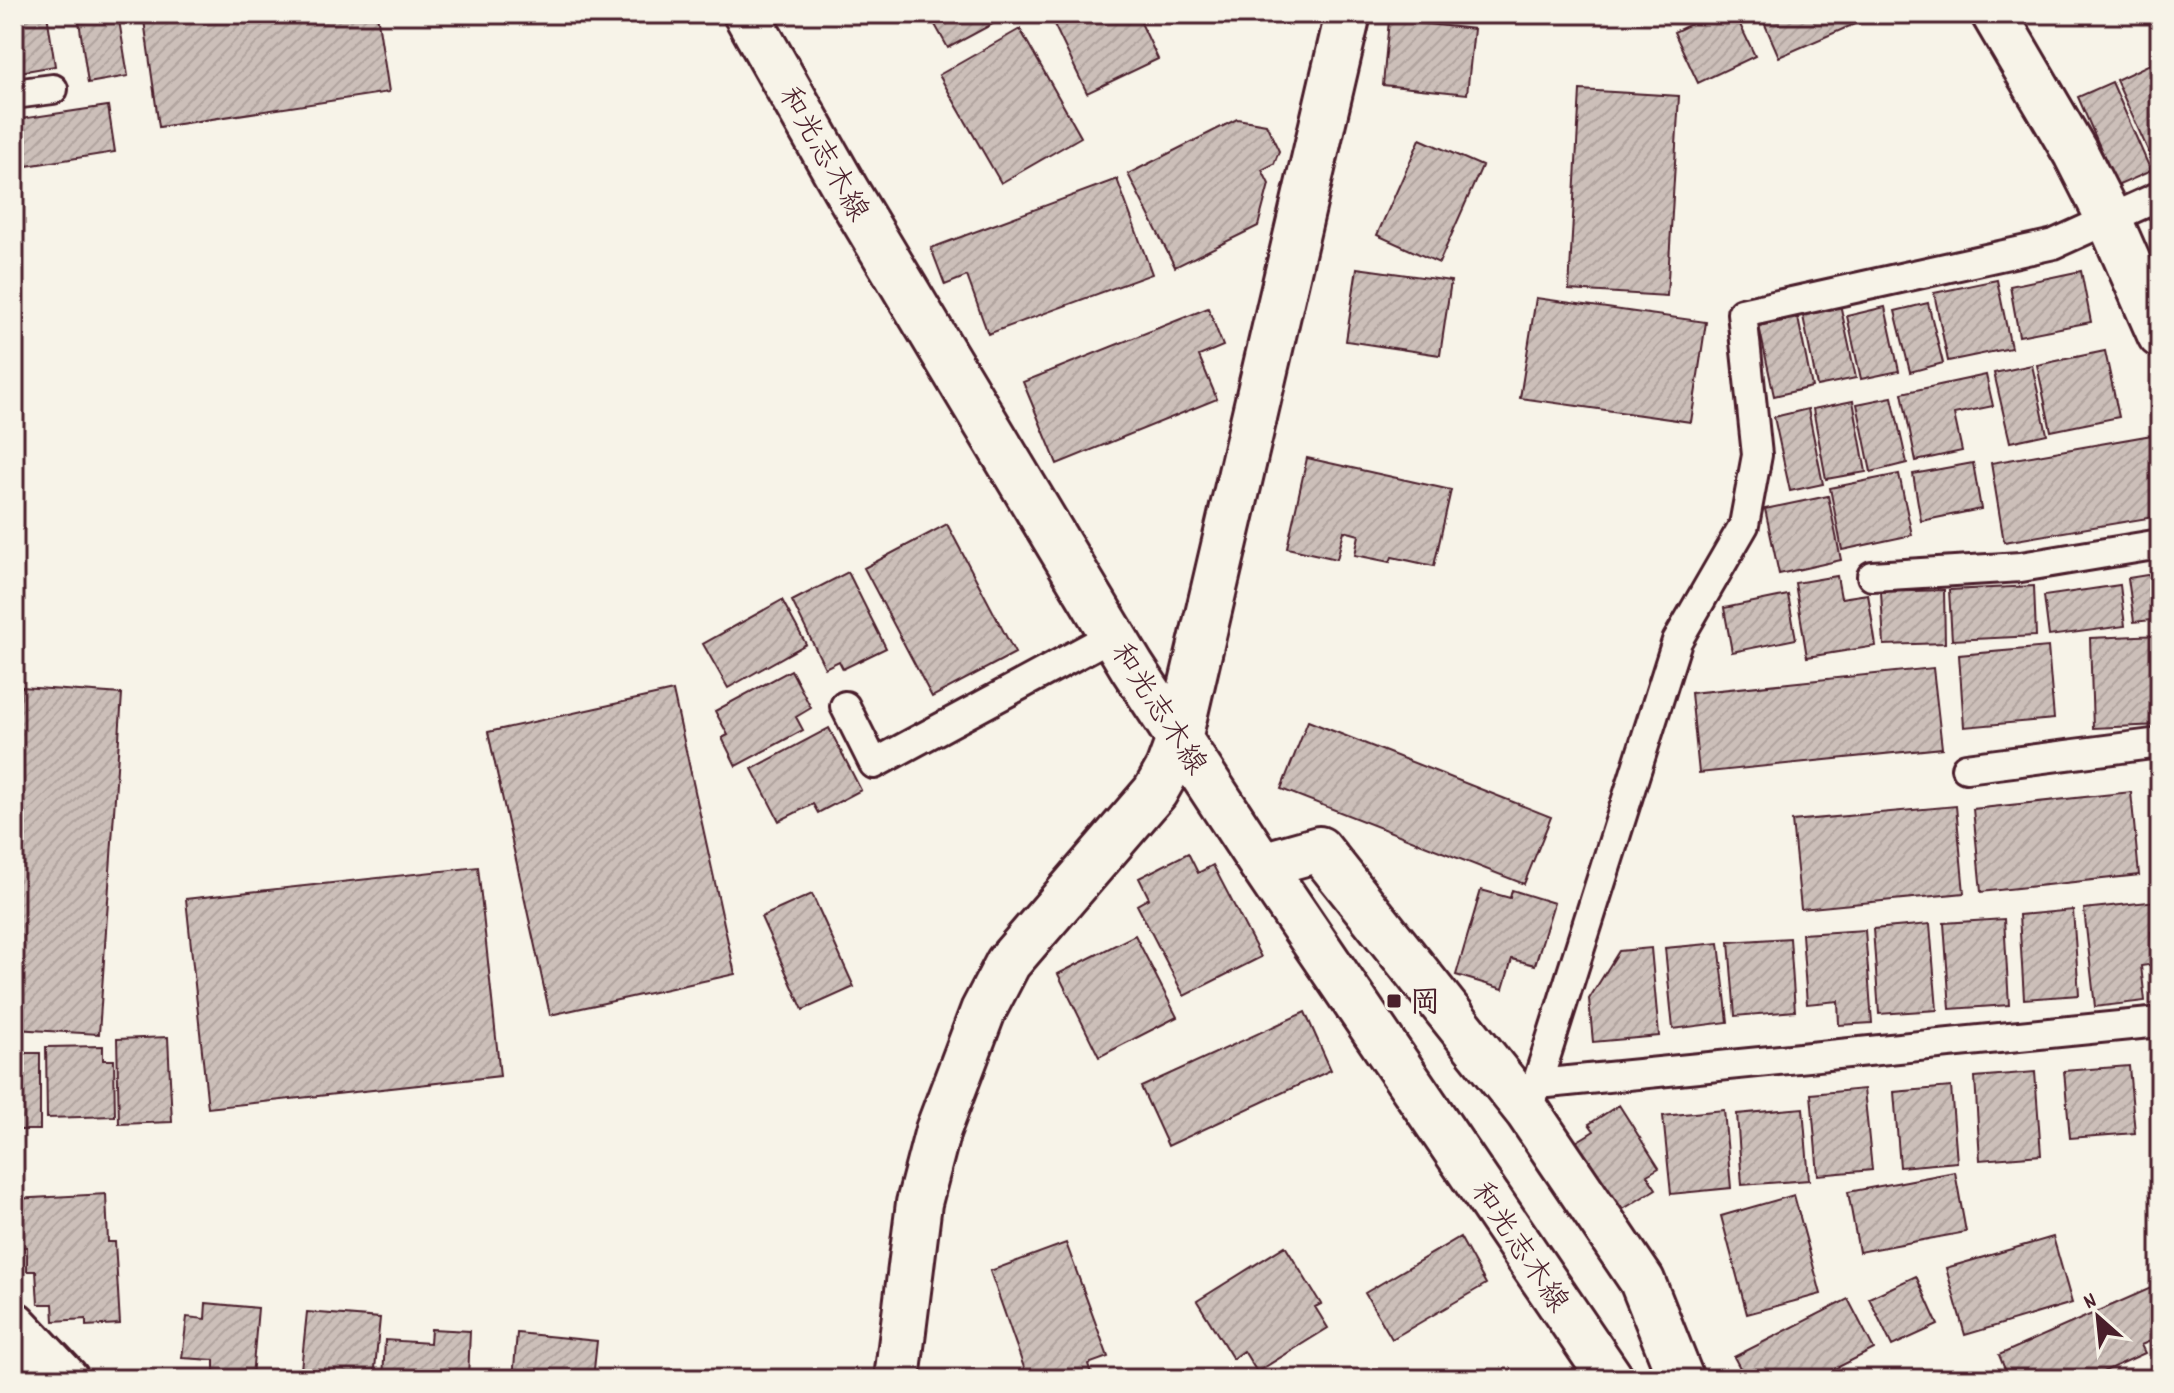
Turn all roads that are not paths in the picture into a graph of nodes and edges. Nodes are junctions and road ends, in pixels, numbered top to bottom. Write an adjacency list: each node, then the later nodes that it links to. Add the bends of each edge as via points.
1 (746, 14): 11 (street, 和光志木線)
2 (1348, 14): 13 (street)
3 (1994, 14): 7 (street)
4 (53, 89): 5 (lane)
5 (14, 94)
6 (2160, 196): 7 (lane)
7 (2109, 219): 8 (street); 18 (lane, via 2054,244 1742,313 1757,455 1744,525 1677,641)
8 (2160, 335)
9 (2160, 544): 10 (lane, via 2021,567)
10 (1872, 576)
11 (1113, 635): 12 (lane, via 874,764); 13 (street, 和光志木線)
12 (845, 706)
13 (1179, 739): 16 (street, 和光志木線); 21 (street, via 1155,792 1008,963 983,1011 938,1130 919,1203)
14 (2160, 743): 15 (lane)
15 (1966, 768)
16 (1262, 865): 18 (street, via 1319,849); 22 (street, 和光志木線)
17 (2160, 1022): 18 (lane)
18 (1533, 1098): 23 (street, via 1642,1281)
19 (14, 1324): 20 (street)
20 (66, 1379)
21 (897, 1379)
22 (1611, 1379)
23 (1681, 1379)

